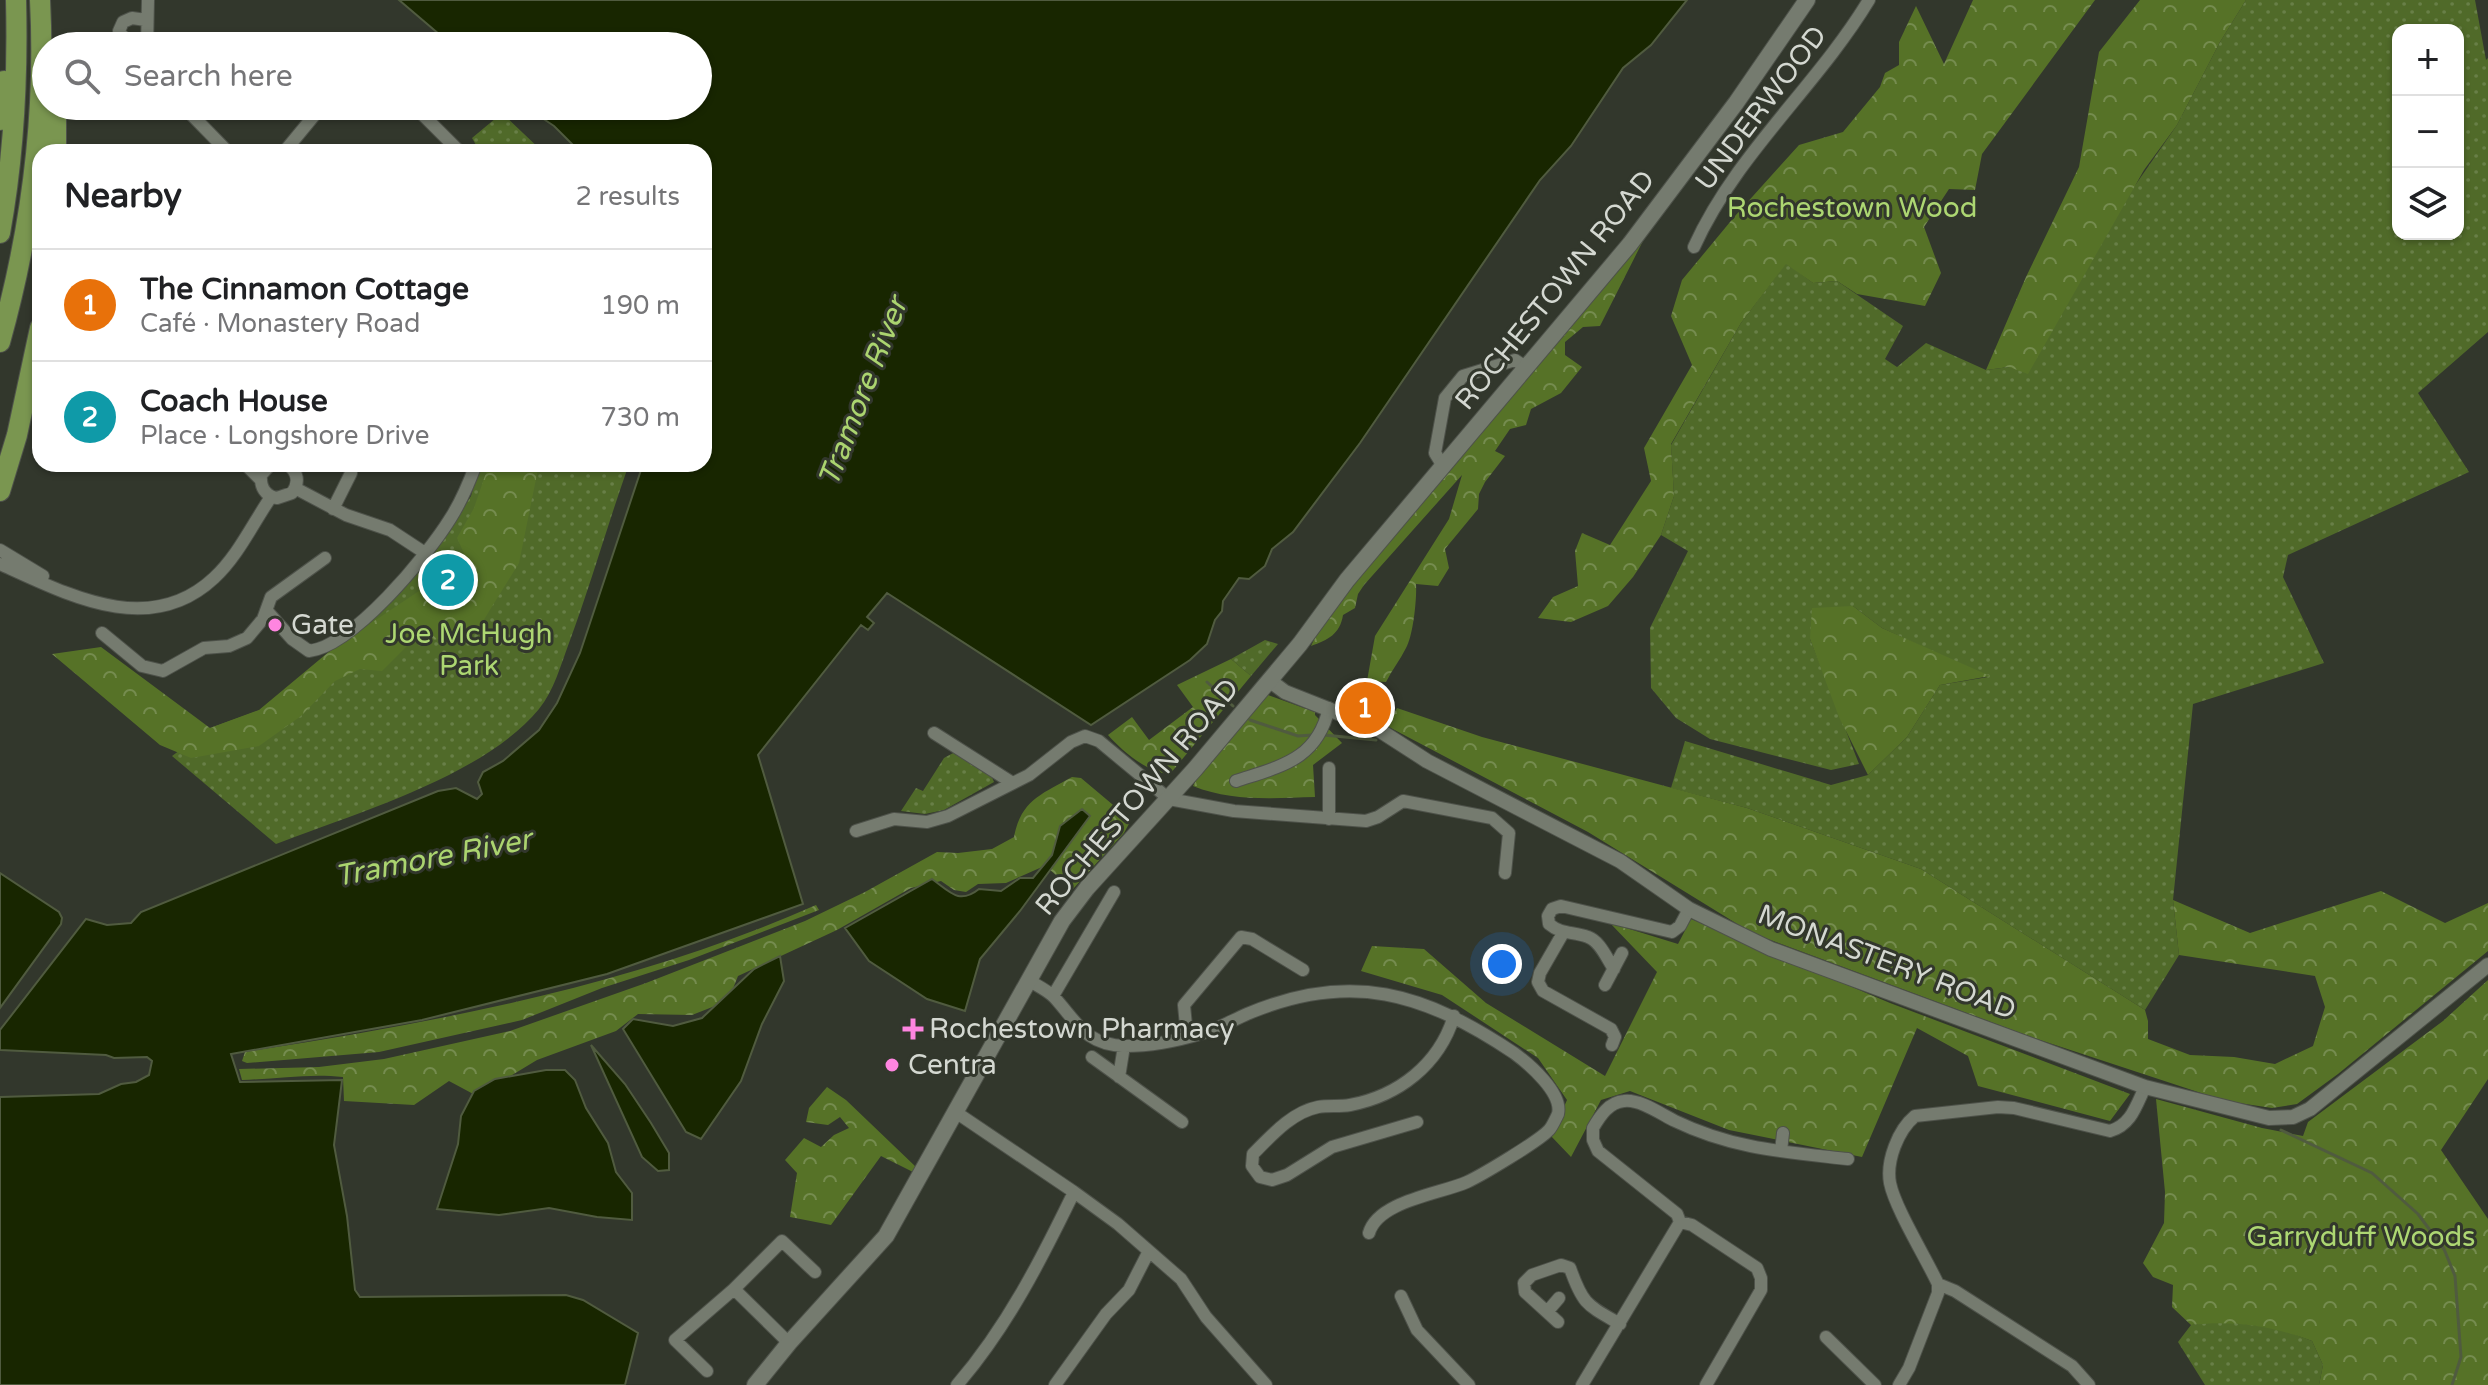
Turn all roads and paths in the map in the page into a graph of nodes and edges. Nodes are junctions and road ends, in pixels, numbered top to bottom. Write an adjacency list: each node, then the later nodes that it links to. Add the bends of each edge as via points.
1 (7, 0): 13 (highway)
2 (16, 0): 25 (highway, via 16,107)
3 (40, 0): 9 (highway)
4 (50, 0): 10 (highway)
5 (148, 0): 8 (street)
6 (1807, 0): 29 (main road, ROCHESTOWN ROAD, via 1630,244)
7 (1869, 0): 26 (street, UNDERWOOD, via 1762,140)
8 (146, 20): 11 (street, via 123,22); 12 (street)
9 (40, 32)
10 (53, 32)
11 (120, 32)
12 (146, 32)
13 (0, 120)
14 (38, 120): 19 (highway)
15 (56, 120): 20 (highway)
16 (197, 120): 21 (street)
17 (310, 120): 22 (street)
18 (428, 120): 23 (street)
19 (36, 144)
20 (56, 144)
21 (220, 144)
22 (291, 144)
23 (452, 144)
24 (32, 191): 27 (highway)
25 (0, 233)
26 (1694, 247)
27 (0, 342)
28 (32, 365): 38 (highway)
29 (1527, 368): 30 (main road, ROCHESTOWN ROAD); 30 (street, via 1515,360 1463,376 1445,398 1435,453)
30 (1443, 466): 48 (main road, ROCHESTOWN ROAD)
31 (253, 472): 36 (street)
32 (263, 472): 36 (street)
33 (293, 472): 37 (street)
34 (351, 472): 40 (street)
35 (472, 472): 42 (street, via 452,517)
36 (261, 480): 39 (street)
37 (295, 488): 39 (street, via 283,498); 40 (street)
38 (0, 491)
39 (271, 497): 45 (street, via 225,566 193,593 132,609)
40 (333, 509): 42 (street, via 390,530)
41 (0, 550): 45 (street)
42 (425, 553): 46 (street, via 375,609 324,647 309,651)
43 (325, 558): 46 (street, via 274,593)
44 (0, 564): 45 (street)
45 (76, 597)
46 (267, 611): 47 (street, via 247,638 204,648 163,671 142,666)
47 (102, 633)
48 (1269, 680): 49 (street, MONASTERY ROAD, via 1285,692); 54 (main road, ROCHESTOWN ROAD)
49 (1329, 708): 52 (street, via 1323,729 1291,763); 59 (street, MONASTERY ROAD, via 1376,728 1427,761 1620,861)
50 (934, 733): 53 (street)
51 (1329, 768): 55 (street)
52 (1236, 781)
53 (1011, 782): 54 (street, via 1085,736 1099,741); 56 (street, via 938,820 894,819)
54 (1169, 799): 55 (street); 65 (main road, ROCHESTOWN ROAD, via 1087,888)
55 (1329, 819): 57 (street, via 1366,821 1403,801 1492,818 1509,833)
56 (856, 831)
57 (1505, 873)
58 (1114, 892): 67 (street)
59 (1689, 909): 60 (street, via 1672,932 1561,906 1548,916 1549,924); 74 (street, MONASTERY ROAD, via 1771,949)
60 (1563, 933): 63 (street, via 1589,937); 70 (street, via 1538,982 1543,991 1611,1029)
61 (1622, 953): 63 (street)
62 (2488, 965): 74 (street, MONASTERY ROAD, via 2310,1109 2293,1117 2253,1115)
63 (1614, 969): 66 (street)
64 (1303, 970): 69 (street, via 1241,937 1184,1005)
65 (1028, 980): 67 (street); 75 (main road, ROCHESTOWN ROAD)
66 (1605, 985)
67 (1053, 996): 71 (street, via 1080,1029)
68 (1454, 1016): 69 (street, via 1382,994 1315,992); 77 (street, via 1439,1050 1418,1074 1371,1100 1317,1107 1291,1119 1253,1154 1252,1166 1260,1177 1272,1180 1332,1147); 83 (street, via 1531,1065 1556,1098 1558,1112 1550,1130 1467,1182 1385,1212)
69 (1187, 1036): 71 (street)
70 (1612, 1045)
71 (1124, 1046): 73 (street)
72 (1092, 1057): 73 (street)
73 (1119, 1077): 76 (street)
74 (2145, 1087): 86 (street, via 2132,1117 2110,1131 1998,1107 1925,1113 1906,1123 1890,1181)
75 (957, 1113): 81 (street); 94 (main road, ROCHESTOWN ROAD, via 886,1236)
76 (1182, 1122)
77 (1417, 1122)
78 (1783, 1133): 79 (street)
79 (1781, 1151): 80 (street); 82 (street, via 1724,1142 1629,1101 1610,1106 1593,1128 1595,1145)
80 (1848, 1159)
81 (1074, 1192): 84 (street); 97 (street, via 1018,1301)
82 (1680, 1222): 92 (street); 102 (street, via 1757,1268 1761,1278 1761,1290)
83 (1369, 1233)
84 (1149, 1251): 98 (street, via 1129,1290); 99 (street, via 1181,1279 1206,1317)
85 (815, 1272): 87 (street, via 782,1241)
86 (1938, 1284): 104 (street); 105 (street, via 2072,1366)
87 (734, 1289): 94 (street); 95 (street, via 675,1340)
88 (1401, 1296): 100 (street, via 1417,1330)
89 (1559, 1298): 90 (street)
90 (1547, 1312): 91 (street); 92 (street, via 1525,1292 1524,1283 1561,1265 1570,1268 1588,1306)
91 (1558, 1322)
92 (1620, 1324): 101 (street)
93 (1826, 1337): 103 (street)
94 (789, 1343): 96 (main road, ROCHESTOWN ROAD)
95 (707, 1371)
96 (757, 1384)
97 (957, 1385)
98 (1055, 1385)
99 (1266, 1385)
100 (1469, 1385)
101 (1582, 1385)
102 (1706, 1385)
103 (1875, 1385)
104 (1899, 1385)
105 (2089, 1385)

